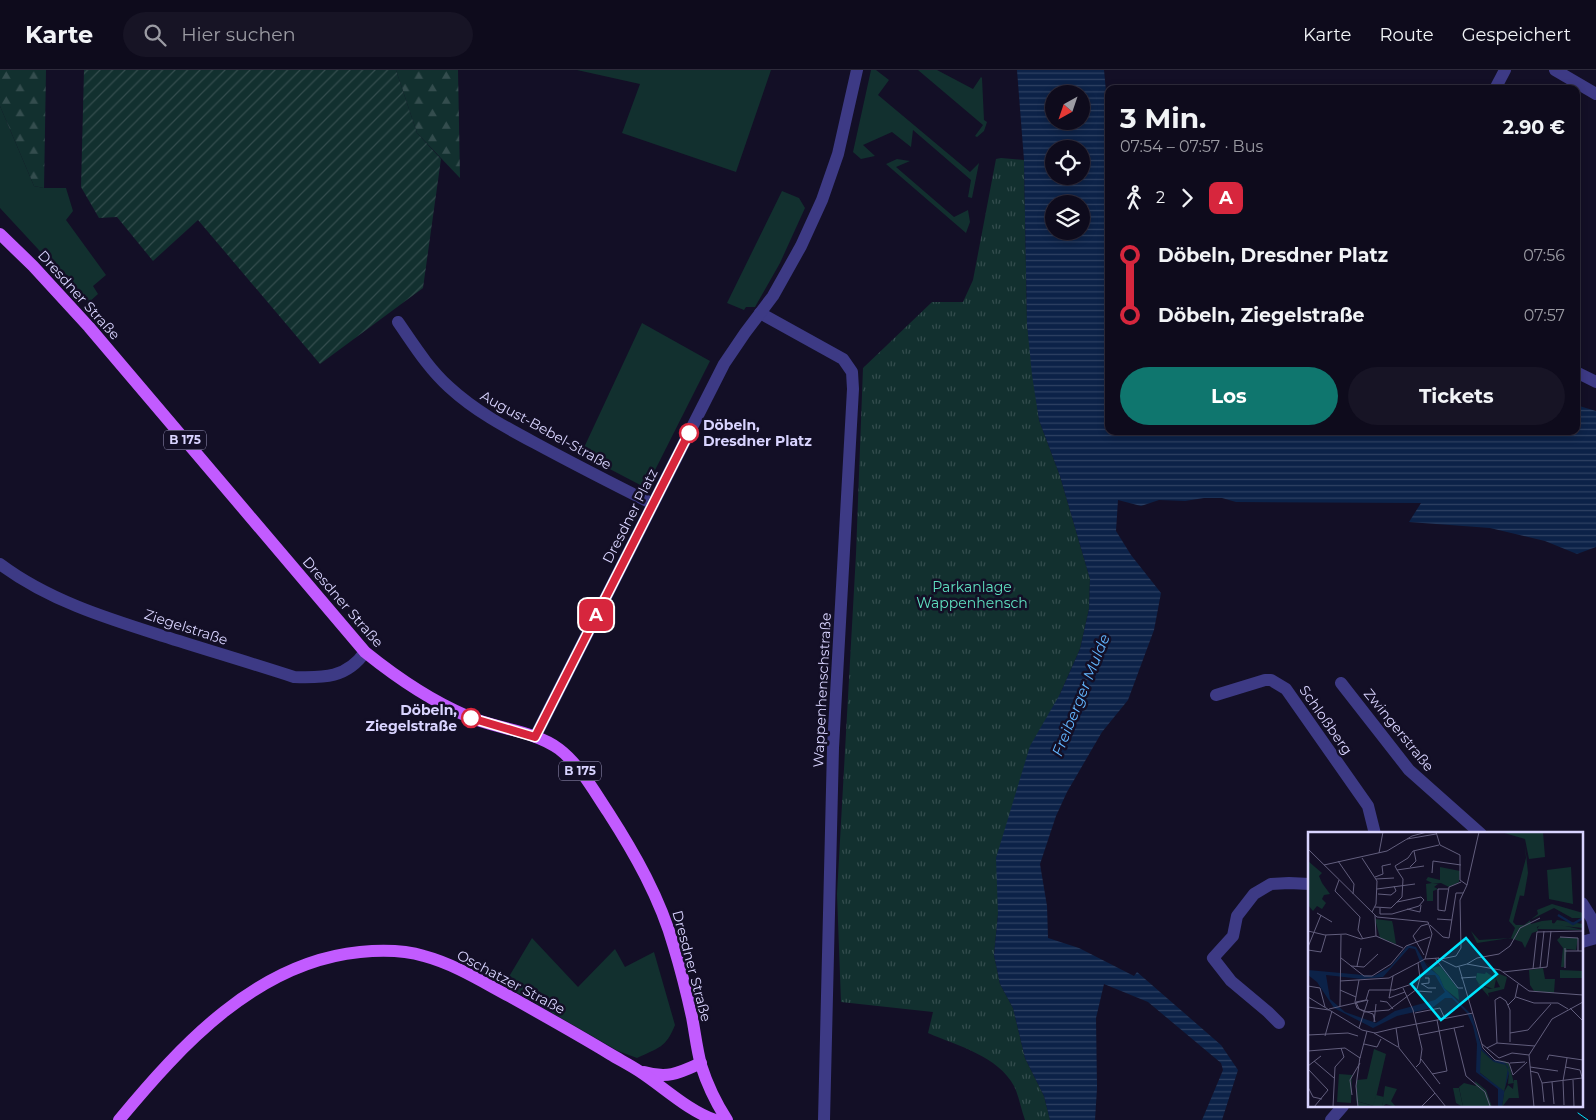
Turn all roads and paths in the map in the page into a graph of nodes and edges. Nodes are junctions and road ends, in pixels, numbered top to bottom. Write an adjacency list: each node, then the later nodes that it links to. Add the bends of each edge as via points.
1 (857, 70): 7 (street, Dresdner Platz, via 838,154 822,200 801,246)
2 (1505, 70): 4 (street)
3 (1555, 70): 5 (street)
4 (1498, 85)
5 (1596, 94)
6 (0, 234): 13 (main road, Dresdner Straße / B 175, via 89,327)
7 (760, 313): 11 (street, Dresdner Platz, via 724,364); 29 (street, Wappenhenschstraße, via 843,359 852,372 833,748)
8 (398, 322): 11 (street, August-Bebel-Straße, via 426,364 472,407)
9 (1580, 374): 10 (street)
10 (1596, 382)
11 (653, 504): 16 (street, Dresdner Platz)
12 (0, 564): 13 (street, Ziegelstraße, via 48,593 98,615 294,677 334,675 351,668)
13 (364, 652): 16 (main road, Dresdner Straße / B 175, via 434,700 468,716)
14 (1341, 683): 18 (street, Zwingerstraße, via 1409,770)
15 (1216, 695): 17 (street, Schloßberg, via 1265,680 1286,689 1368,806)
16 (535, 737): 23 (main road, Dresdner Straße / B 175, via 559,750 583,774 648,880 663,912 674,948)
17 (1374, 832)
18 (1479, 832)
19 (1308, 884): 22 (street, via 1271,884 1254,894 1237,916 1233,936 1213,958 1231,981)
20 (1584, 905): 21 (street)
21 (1596, 933)
22 (1279, 1023)
23 (701, 1063): 24 (main road, Oschatzer Straße, via 664,1076); 28 (main road, Dresdner Straße / B 175)
24 (639, 1071): 26 (main road, Oschatzer Straße, via 466,972 423,956 372,951 317,960 258,988 199,1033); 27 (main road, Oschatzer Straße, via 699,1114)
25 (1341, 1108): 30 (street)
26 (119, 1120)
27 (715, 1120)
28 (727, 1120)
29 (824, 1120)
30 (1331, 1120)

